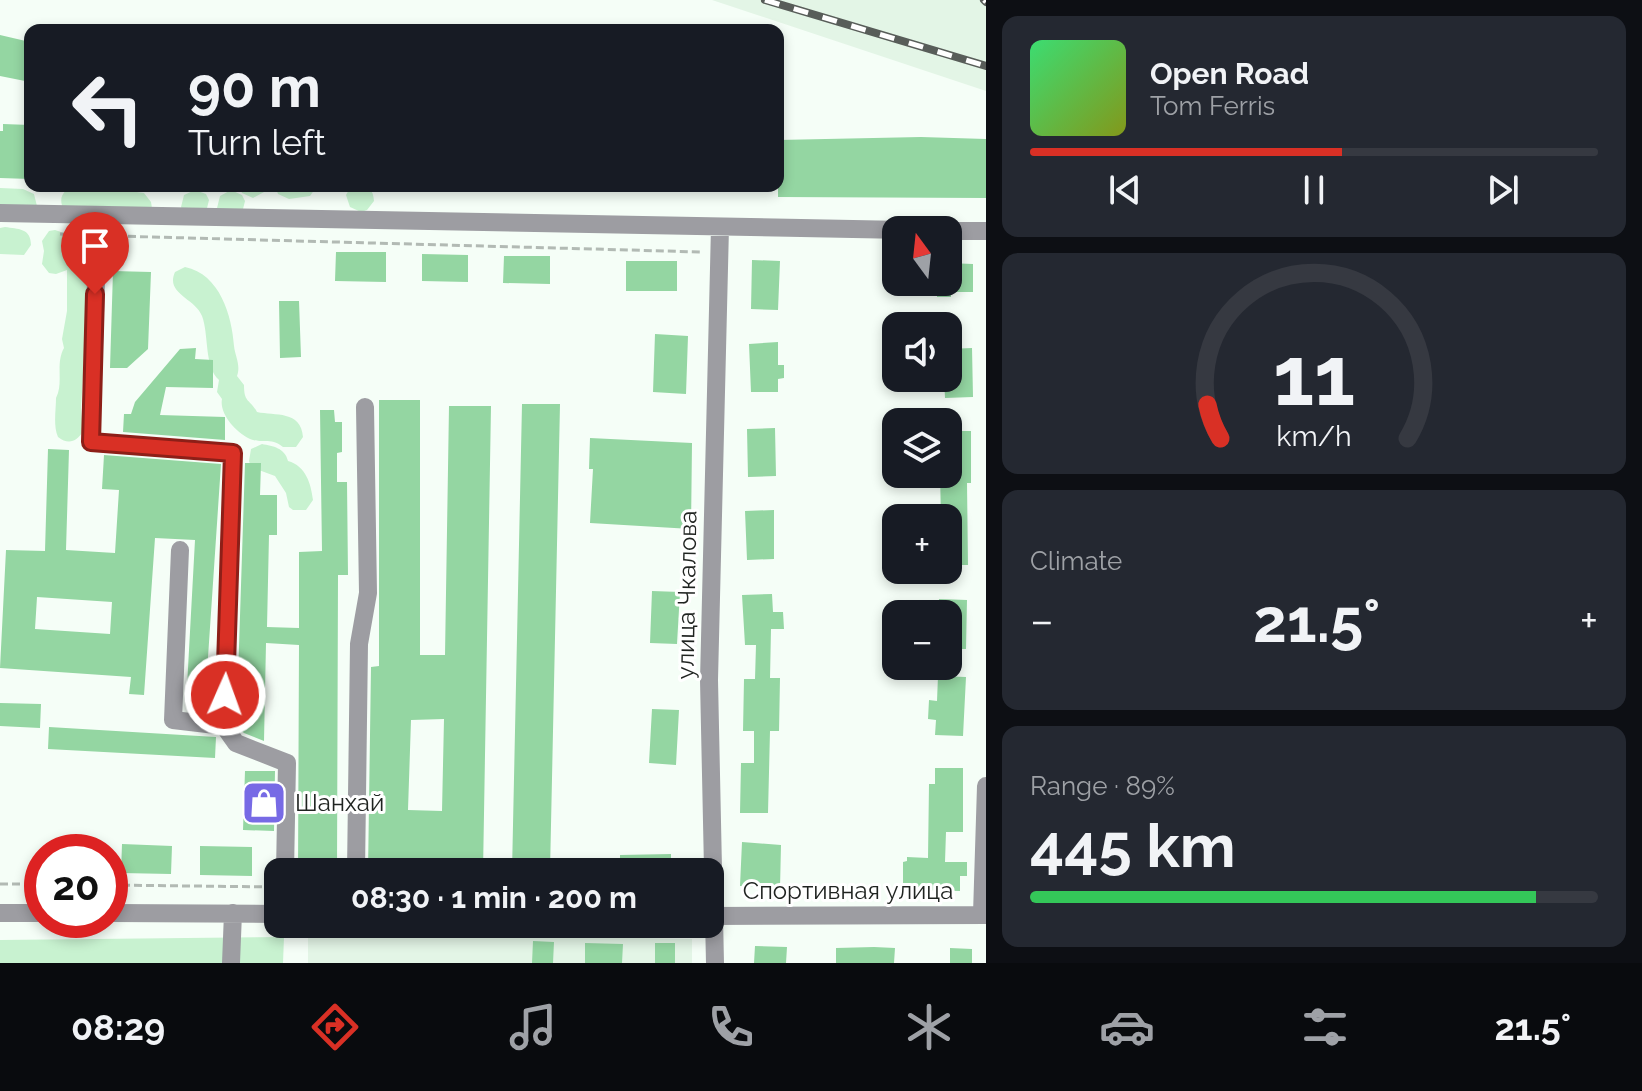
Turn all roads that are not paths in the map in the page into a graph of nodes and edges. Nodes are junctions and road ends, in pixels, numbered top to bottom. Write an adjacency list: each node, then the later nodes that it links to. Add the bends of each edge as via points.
1 (0, 213): 2 (street)
2 (98, 216): 3 (street); 9 (street, via 91,442 233,453)
3 (720, 227): 4 (street); 13 (street, улица Чкалова, via 709,680)
4 (882, 230)
5 (962, 231): 6 (street)
6 (986, 231)
7 (365, 407): 12 (street, via 368,593 359,644)
8 (180, 550): 9 (street, via 173,720)
9 (224, 726): 11 (street, via 236,743 287,763)
10 (986, 786): 19 (street)
11 (285, 858)
12 (356, 858)
13 (712, 858)
14 (0, 913): 15 (street)
15 (24, 913)
16 (128, 913): 17 (street)
17 (233, 913): 18 (street); 22 (street)
18 (264, 914)
19 (984, 915): 20 (street, Спортивная улица)
20 (724, 916)
21 (714, 938): 23 (street, улица Чкалова)
22 (231, 963)
23 (715, 963)

